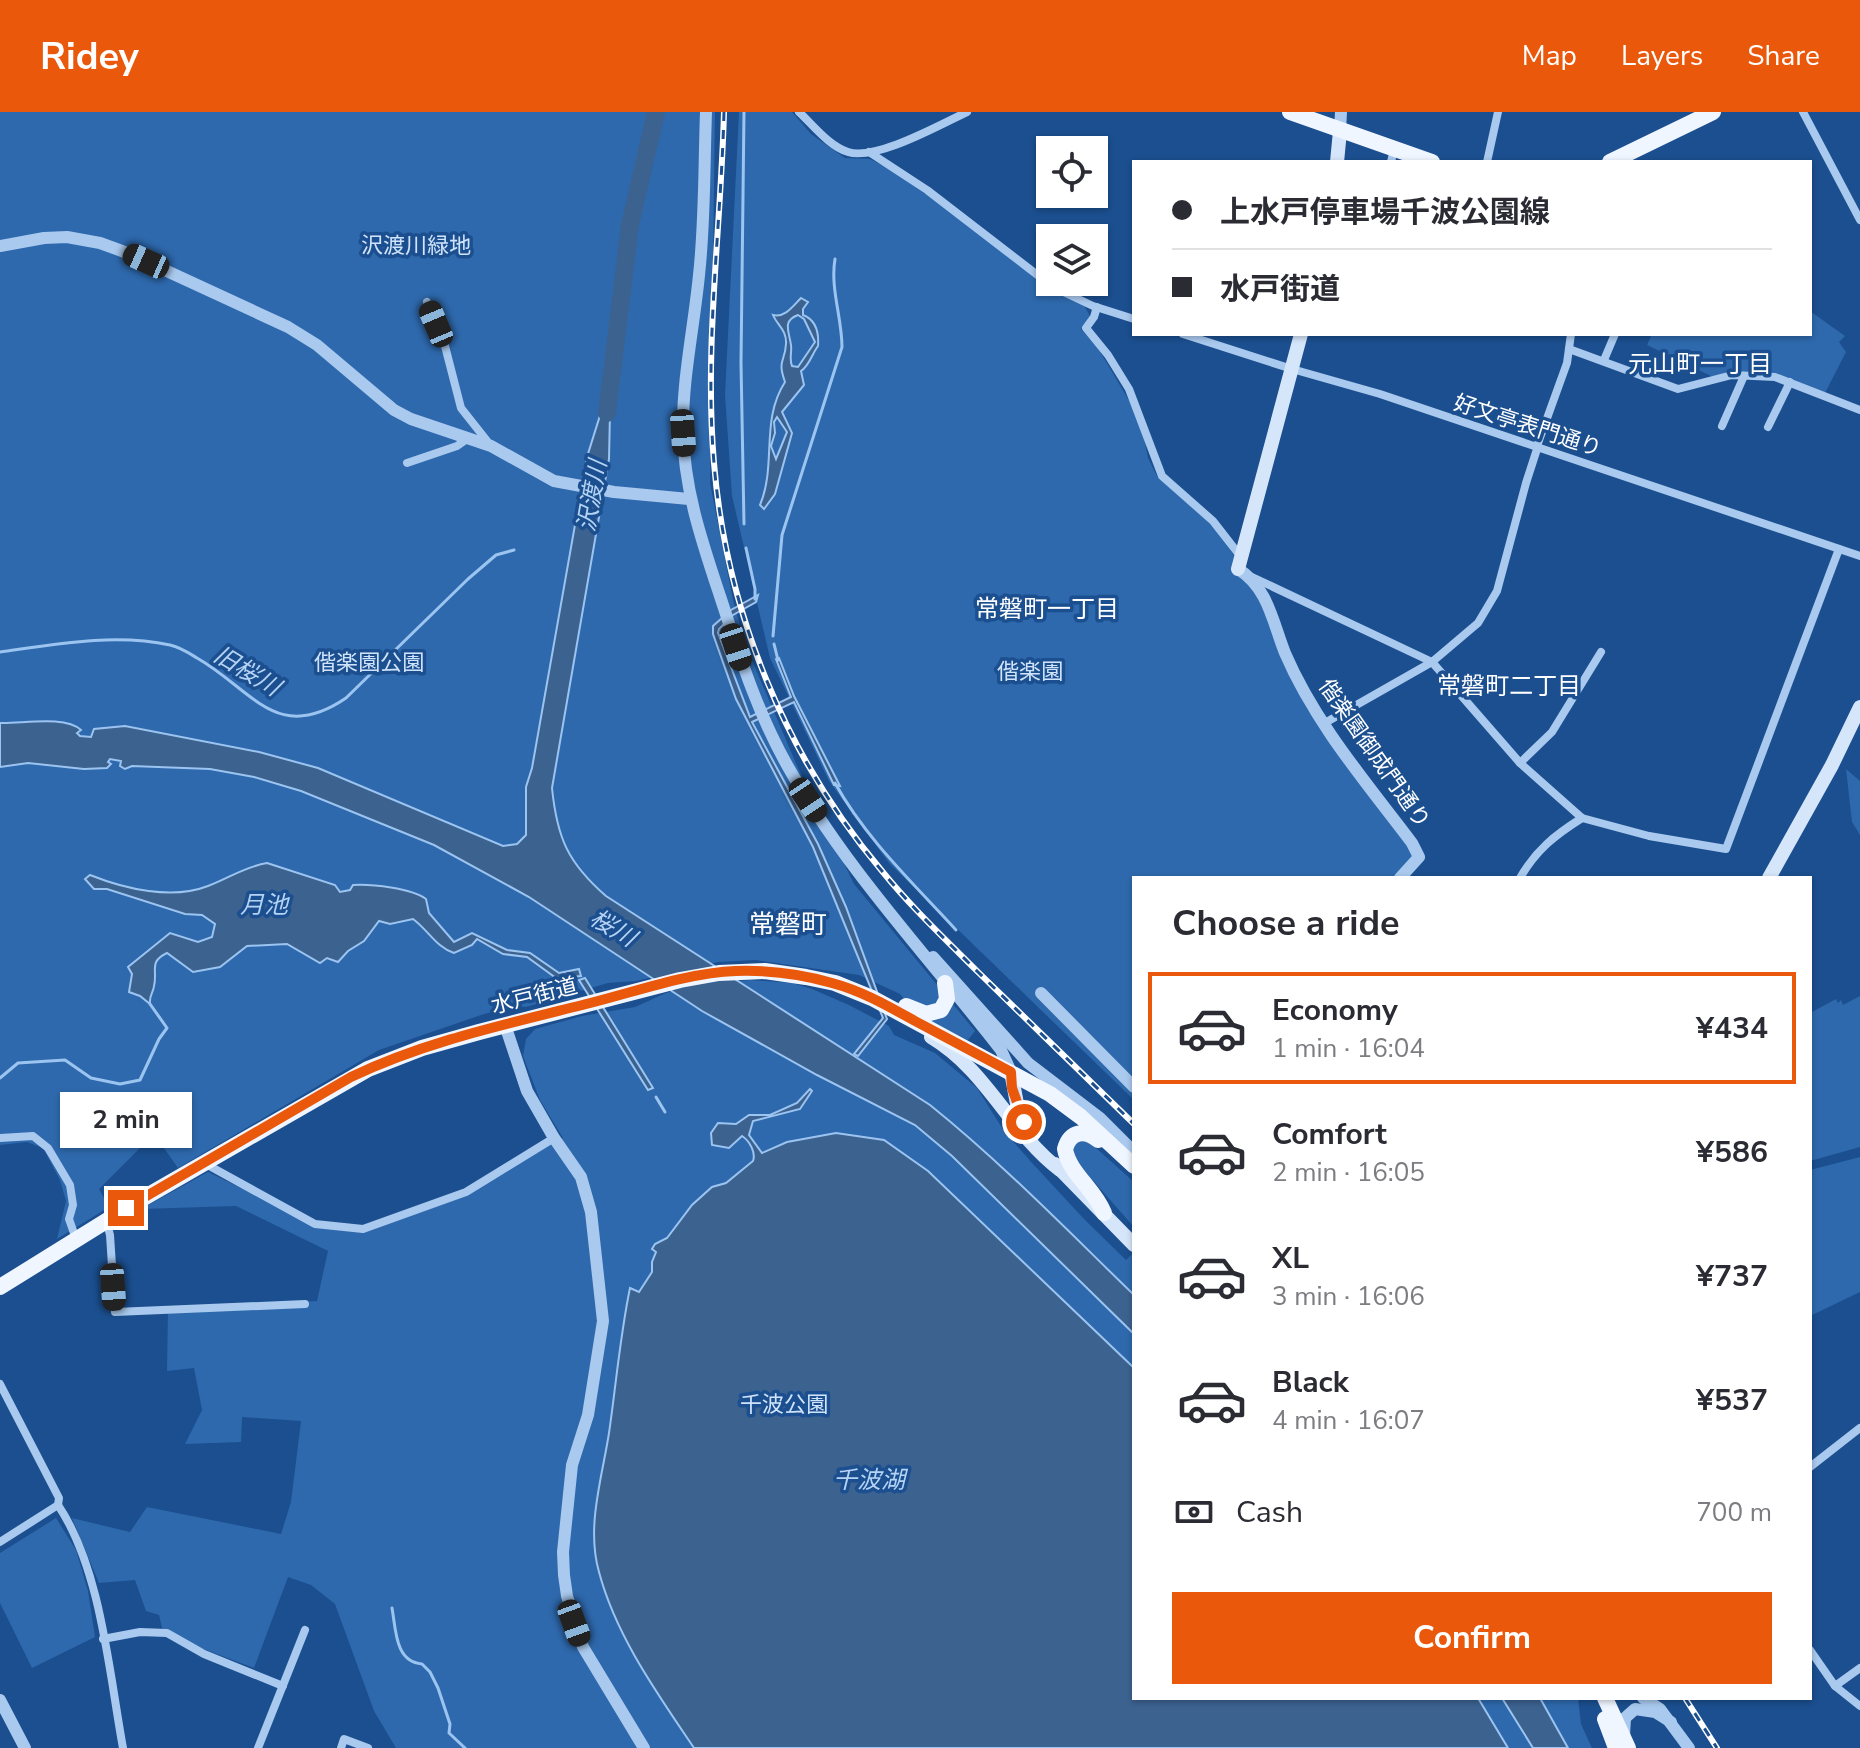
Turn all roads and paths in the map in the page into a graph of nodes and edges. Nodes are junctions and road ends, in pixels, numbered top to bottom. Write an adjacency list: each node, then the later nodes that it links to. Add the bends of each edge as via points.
1 (706, 112): 37 (street, via 700,270 683,403)
2 (799, 112): 10 (street, via 838,147 850,153)
3 (967, 112): 10 (street)
4 (1290, 112): 9 (main road)
5 (1341, 112): 9 (street)
6 (1498, 112): 14 (street)
7 (1713, 112): 15 (main road)
8 (1803, 112): 16 (street)
9 (1340, 131): 11 (main road); 12 (main road)
10 (869, 152): 19 (street, via 1053,287)
11 (1392, 156): 13 (main road)
12 (1337, 160)
13 (1419, 160)
14 (1487, 160)
15 (1614, 160)
16 (1860, 220)
17 (0, 246): 33 (street, via 67,237 130,254 288,327 394,410)
18 (427, 302): 34 (street, via 461,408)
19 (1097, 307): 20 (street); 40 (street, via 1086,328 1129,389 1162,476 1213,521)
20 (1132, 318)
21 (1189, 336): 27 (street, 好文亭表門通り)
22 (1300, 336): 27 (main road)
23 (1571, 336): 25 (street)
24 (1614, 336): 26 (street)
25 (1569, 349): 26 (street); 35 (street)
26 (1604, 360): 28 (street, via 1678,389)
27 (1292, 369): 35 (street, 好文亭表門通り); 40 (main road)
28 (1744, 376): 29 (street); 31 (street)
29 (1790, 382): 30 (street); 32 (street)
30 (1860, 410)
31 (1722, 426)
32 (1768, 427)
33 (467, 439): 34 (street); 36 (street)
34 (491, 446): 37 (street, via 540,475 571,484)
35 (1537, 446): 38 (street, 好文亭表門通り); 42 (street, via 1497,591 1478,623)
36 (407, 463)
37 (689, 499): 50 (street, via 741,662 786,764 837,844)
38 (1839, 549): 39 (street, 好文亭表門通り); 46 (street, via 1726,849)
39 (1860, 556)
40 (1243, 568): 42 (street); 44 (street, 偕楽園御成門通り, via 1261,590)
41 (1601, 652): 45 (street, via 1552,732)
42 (1432, 662): 44 (street); 45 (street)
43 (1860, 707): 49 (main road)
44 (1323, 724): 47 (street, 偕楽園御成門通り, via 1412,843 1419,857)
45 (1520, 763): 46 (street)
46 (1582, 818): 48 (street, via 1554,835)
47 (1402, 876)
48 (1521, 876)
49 (1770, 876)
50 (904, 930): 52 (street); 62 (street, via 944,967 1028,1063 1100,1118)
51 (835, 983): 53 (main road, 水戸街道); 56 (main road, 水戸街道, via 748,971 699,976); 64 (main road, via 956,1055 982,1079 1038,1153)
52 (945, 983): 53 (main road, via 947,999 932,1014 872,990); 55 (street)
53 (852, 989): 57 (main road, 水戸街道)
54 (1041, 993): 59 (street)
55 (976, 1019): 57 (street, via 979,1036); 58 (street)
56 (505, 1025): 61 (street, via 527,1091); 63 (main road, 水戸街道, via 368,1069)
57 (965, 1048): 58 (main road, 水戸街道)
58 (1011, 1072): 62 (main road, 水戸街道, via 1066,1106); 64 (main road, via 1024,1122)
59 (1132, 1085)
60 (0, 1138): 67 (street, via 33,1136 48,1148 70,1185 69,1219)
61 (554, 1138): 63 (street, via 466,1192 363,1229 315,1224); 94 (street, via 581,1177 591,1212 603,1321 588,1415 572,1465 563,1552 567,1596 589,1657)
62 (1131, 1159): 65 (main road, via 1110,1152 1086,1132 1067,1143 1069,1163 1098,1197)
63 (204, 1162): 66 (main road, 水戸街道)
64 (1060, 1170): 65 (main road)
65 (1104, 1213): 68 (main road)
66 (106, 1220): 67 (main road, 水戸街道); 70 (street, via 115,1312)
67 (76, 1239): 69 (main road, 水戸街道)
68 (1132, 1243)
69 (0, 1287)
70 (305, 1304)
71 (0, 1384): 74 (street)
72 (1860, 1428): 73 (street)
73 (1812, 1465)
74 (58, 1505): 75 (street); 77 (street, via 78,1542)
75 (0, 1542)
76 (305, 1630): 80 (street)
77 (103, 1639): 80 (street, via 167,1633); 90 (street)
78 (1812, 1653): 81 (street)
79 (1860, 1668): 81 (street)
80 (283, 1686): 91 (street)
81 (1835, 1686): 85 (street)
82 (0, 1700): 86 (street)
83 (1604, 1700): 88 (main road)
84 (1647, 1700): 87 (street)
85 (1860, 1706)
86 (4, 1718): 89 (street)
87 (1671, 1722): 88 (street, via 1635,1709 1625,1718); 95 (street)
88 (1622, 1744)
89 (25, 1748)
90 (123, 1748)
91 (258, 1748)
92 (341, 1748): 93 (street, via 344,1739)
93 (368, 1748)
94 (644, 1748)
95 (1689, 1748)

